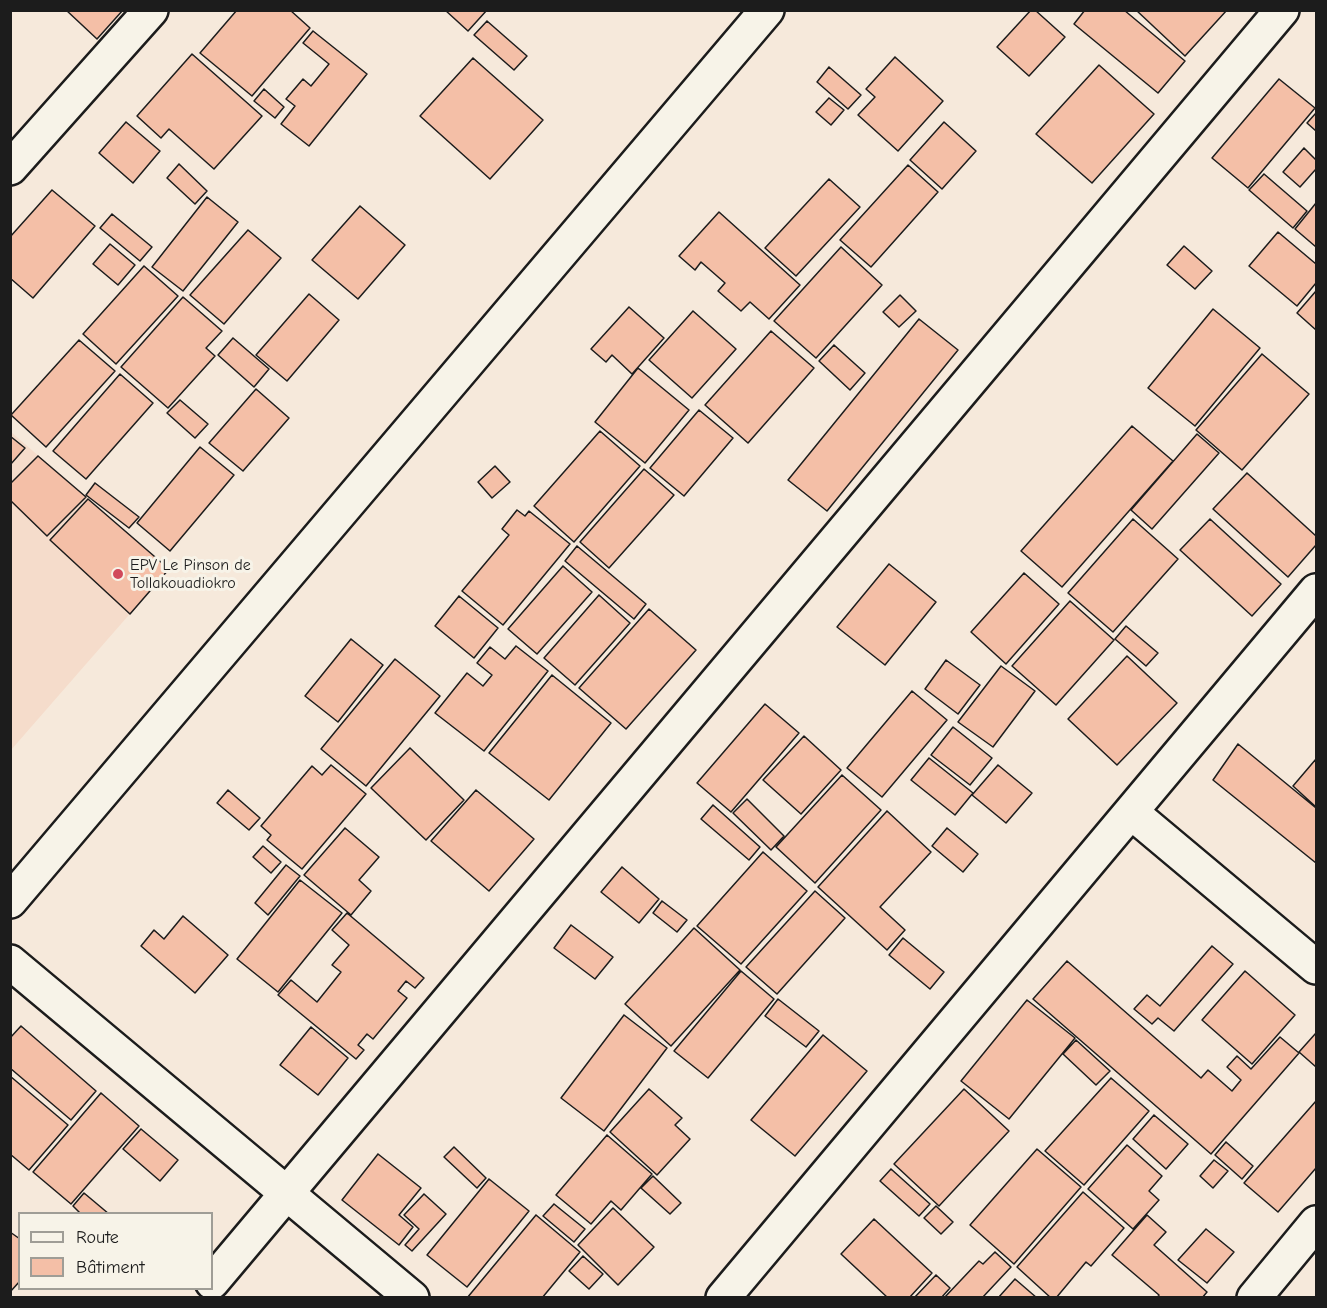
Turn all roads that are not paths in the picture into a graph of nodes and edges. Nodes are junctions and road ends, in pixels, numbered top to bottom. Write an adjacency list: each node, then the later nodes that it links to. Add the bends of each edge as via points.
1 (151, 10): 4 (street)
2 (767, 10): 7 (street)
3 (1282, 10): 10 (street)
4 (10, 168)
5 (1317, 591): 6 (street)
6 (1131, 812): 9 (street); 14 (street)
7 (10, 901)
8 (10, 962): 10 (street)
9 (1317, 967)
10 (288, 1192): 12 (street); 13 (street)
11 (1317, 1223): 15 (street)
12 (213, 1281)
13 (412, 1298)
14 (723, 1298)
15 (1254, 1298)

